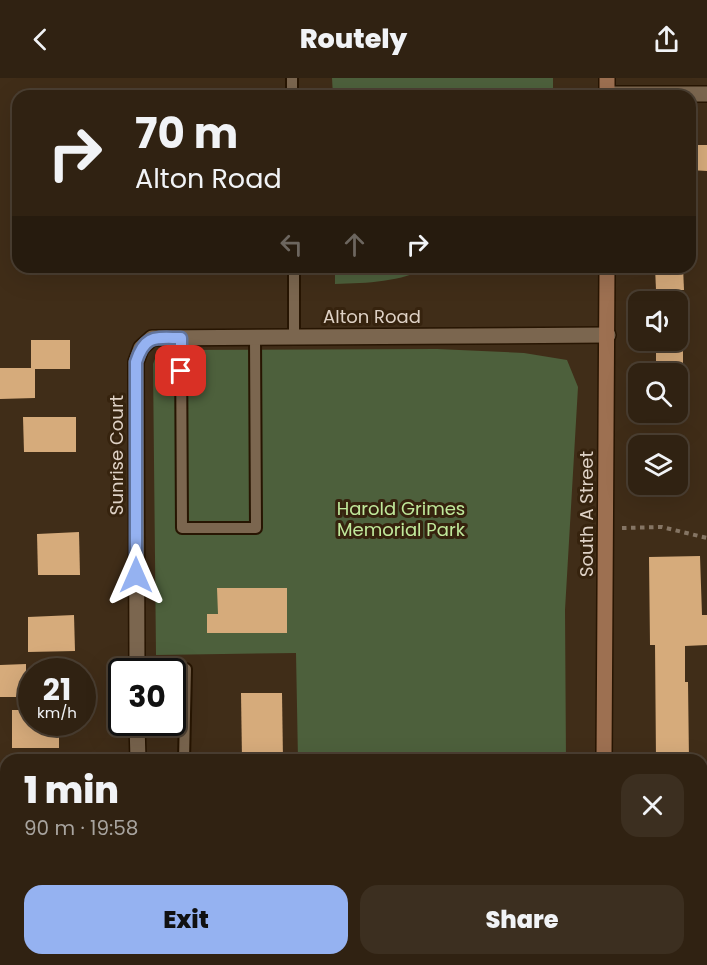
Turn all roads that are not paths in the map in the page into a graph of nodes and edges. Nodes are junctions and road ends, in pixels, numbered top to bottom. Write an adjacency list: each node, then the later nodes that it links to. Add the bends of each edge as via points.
1 (294, 273): 4 (lane)
2 (607, 273): 3 (street, South A Street)
3 (608, 335): 4 (street, Alton Road); 13 (street, South A Street)
4 (294, 337): 6 (street, Alton Road)
5 (181, 338): 6 (street, Alton Road); 6 (lane, via 182,528 256,528); 7 (street, Alton Road, via 152,338)
6 (255, 338)
7 (141, 348): 8 (street, Sunrise Court, via 136,362)
8 (137, 658)
9 (137, 736): 11 (street)
10 (185, 736): 12 (lane)
11 (138, 754)
12 (184, 754)
13 (604, 754)

